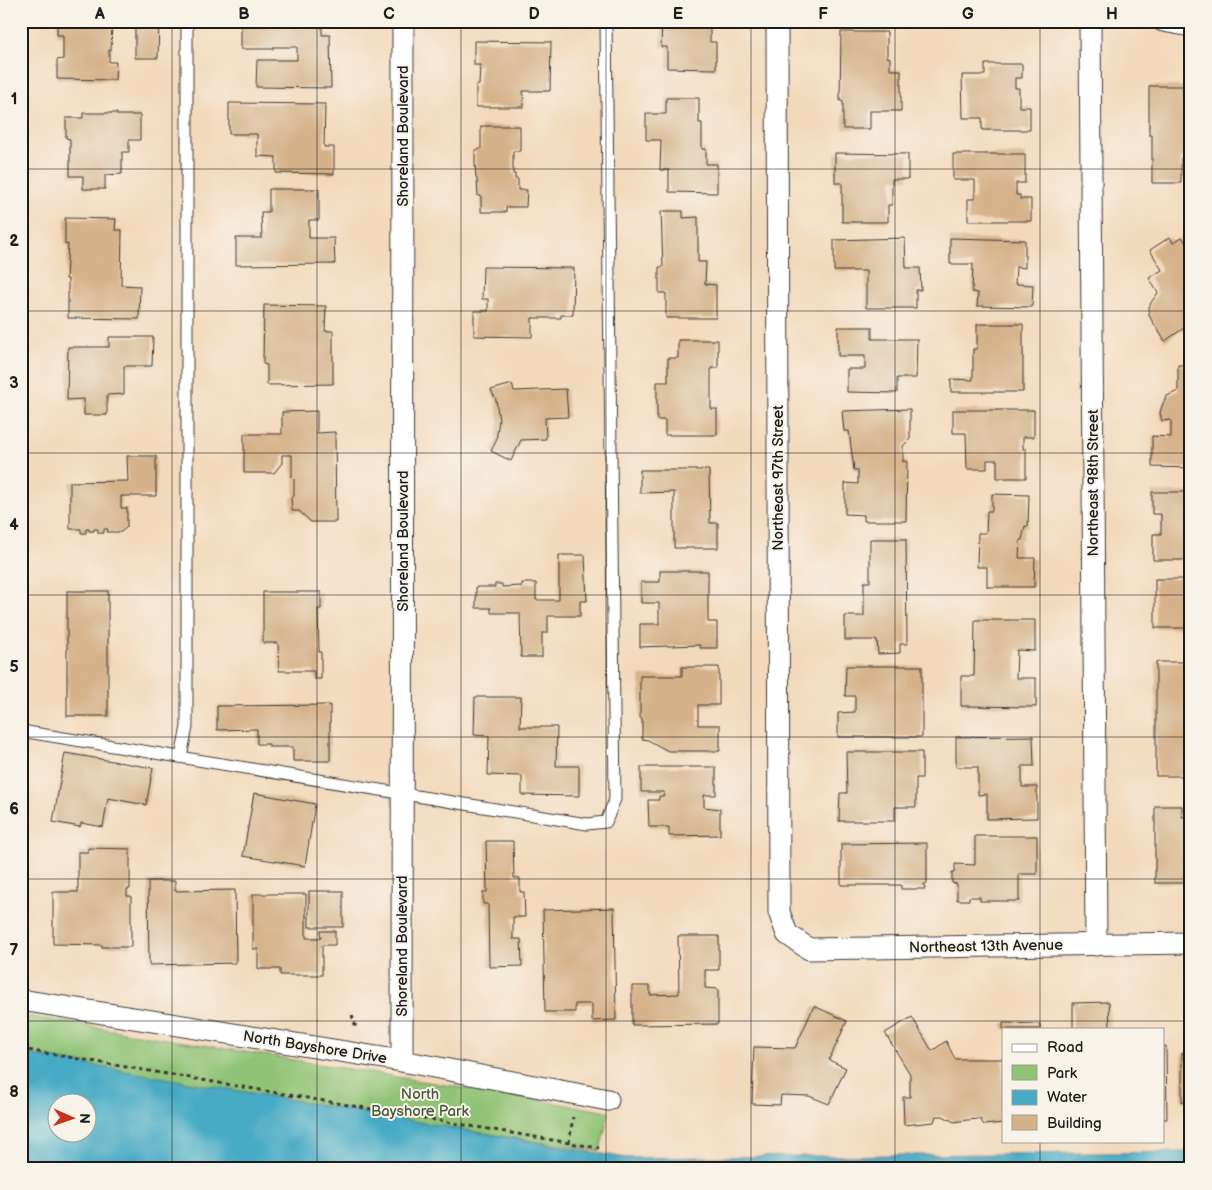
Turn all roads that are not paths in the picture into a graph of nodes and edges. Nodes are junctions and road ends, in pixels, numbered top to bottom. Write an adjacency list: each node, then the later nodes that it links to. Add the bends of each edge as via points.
1 (187, 21): 9 (lane, via 187,727)
2 (403, 21): 10 (street, Shoreland Boulevard)
3 (606, 21): 10 (lane, via 615,799 606,822 587,824)
4 (777, 21): 11 (street, Northeast 97th Street, via 779,912)
5 (1090, 21): 13 (street, Northeast 98th Street)
6 (1163, 21): 7 (street)
7 (1191, 26)
8 (21, 731): 9 (lane)
9 (181, 757): 10 (lane)
10 (402, 794): 15 (street, Shoreland Boulevard)
11 (787, 934): 13 (street, Northeast 13th Avenue, via 808,949)
12 (1191, 943): 13 (street, Northeast 13th Avenue)
13 (1096, 945)
14 (21, 1000): 15 (street, North Bayshore Drive)
15 (402, 1061): 16 (street, North Bayshore Drive)
16 (608, 1100)

